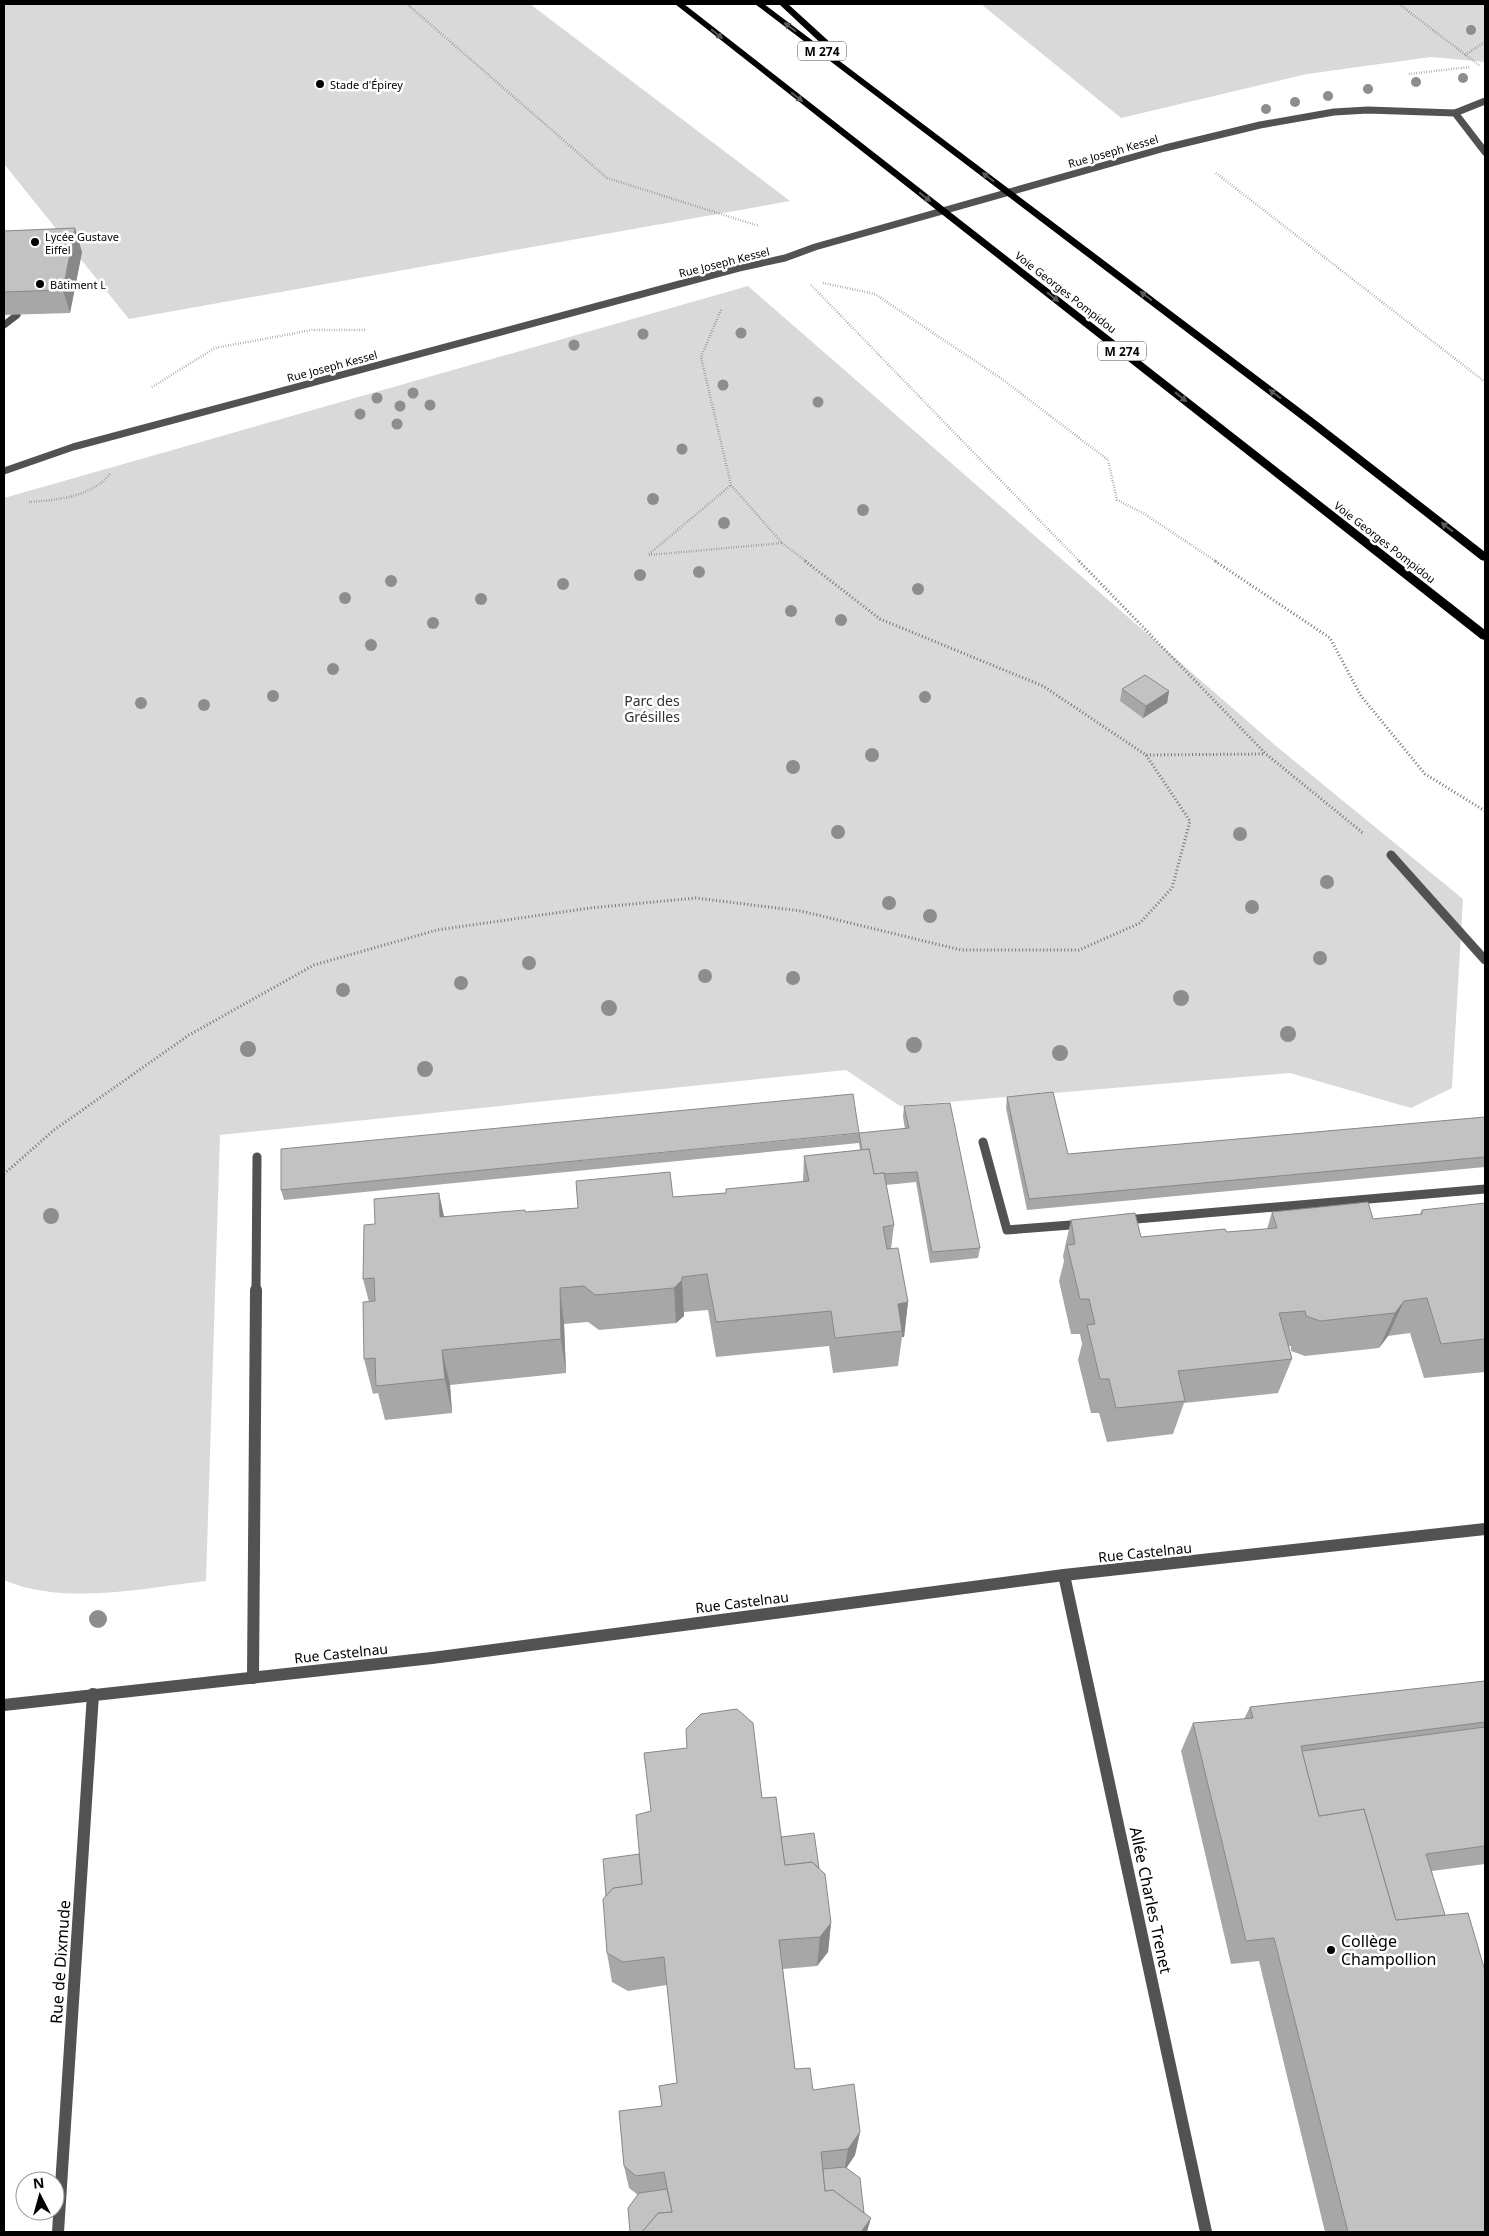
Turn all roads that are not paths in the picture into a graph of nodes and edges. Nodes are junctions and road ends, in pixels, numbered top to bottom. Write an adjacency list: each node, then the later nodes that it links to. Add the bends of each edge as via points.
1 (679, 4): 12 (highway, Voie Georges Pompidou / M 274, one-way to 12)
2 (759, 4): 4 (highway, M 274, one-way to 2)
3 (783, 4): 4 (highway)
4 (885, 98): 11 (highway, M 274, one-way to 4)
5 (1485, 101): 6 (street)
6 (1455, 114): 7 (street); 10 (street, Rue Joseph Kessel, via 1368,110 1334,112 1260,125 1165,148 785,258 73,447)
7 (1485, 152)
8 (17, 315): 9 (street)
9 (4, 325)
10 (4, 471)
11 (1485, 556)
12 (1485, 636)
13 (1391, 855): 14 (street)
14 (1485, 960)
15 (983, 1142): 19 (street, via 1007,1230)
16 (257, 1157): 22 (street)
17 (1485, 1189): 18 (street)
18 (1114, 1221)
19 (1095, 1222)
20 (1485, 1530): 21 (street, Rue Castelnau)
21 (1064, 1575): 22 (street, Rue Castelnau, via 432,1658); 26 (street, Allée Charles Trenet)
22 (253, 1678): 23 (street, Rue Castelnau)
23 (93, 1694): 24 (street, Rue Castelnau); 25 (street, Rue de Dixmude)
24 (4, 1705)
25 (58, 2232)
26 (1206, 2232)

